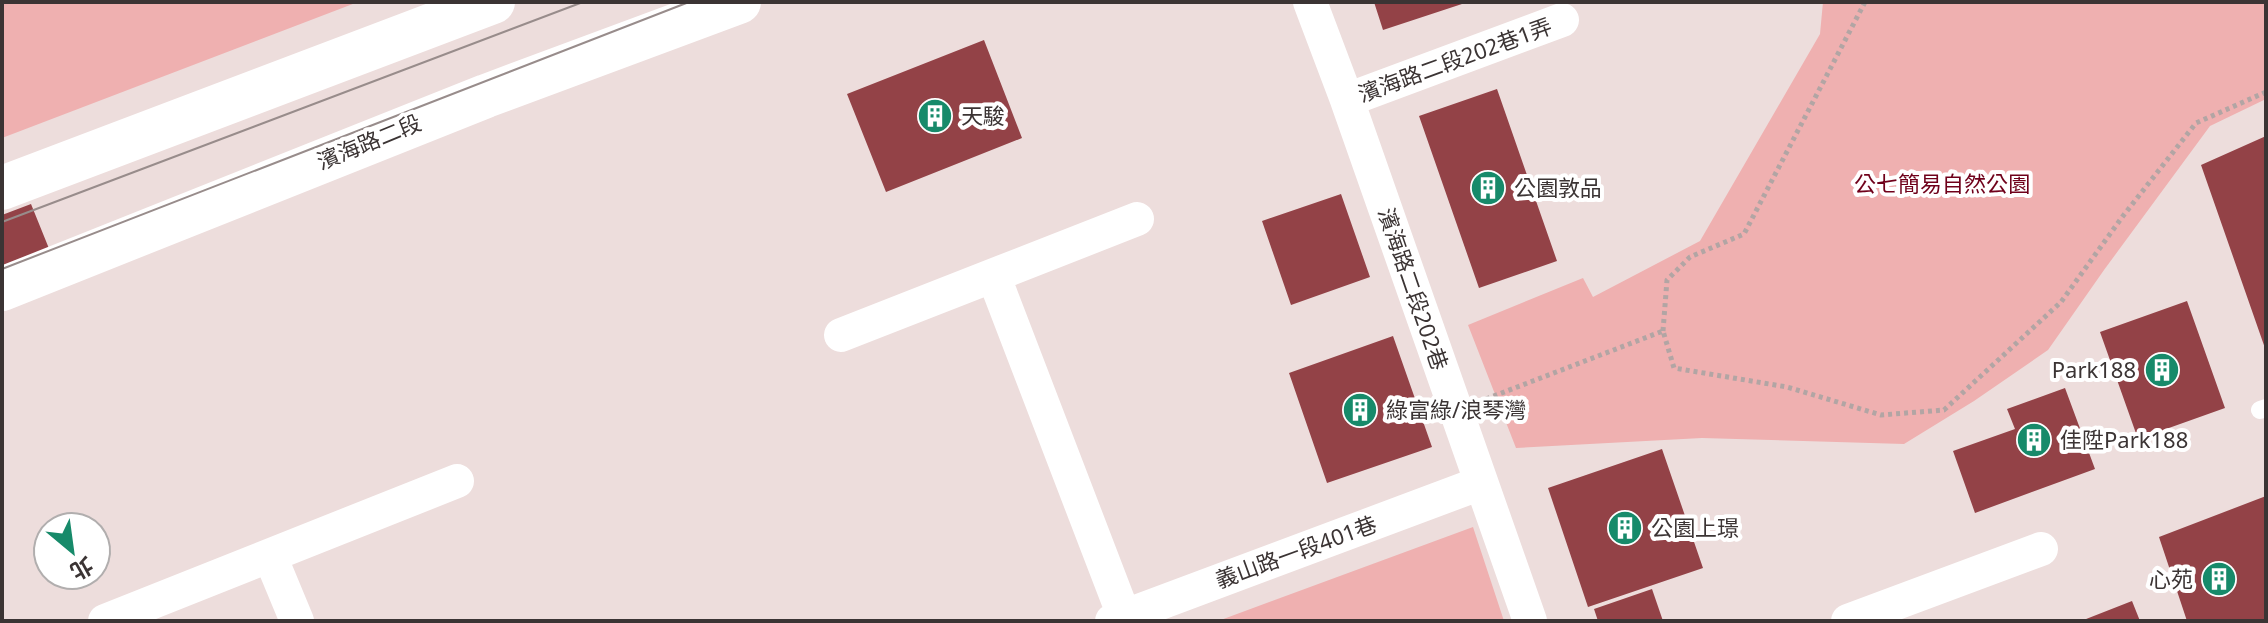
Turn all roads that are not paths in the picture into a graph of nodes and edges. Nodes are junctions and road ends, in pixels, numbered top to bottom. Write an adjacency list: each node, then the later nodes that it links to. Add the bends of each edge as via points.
1 (739, 2): 9 (street, 濱海路二段, via 486,96)
2 (1310, 2): 5 (street, 濱海路二段202巷)
3 (473, 5): 6 (street)
4 (1562, 20): 5 (street, 濱海路二段202巷1弄)
5 (1347, 100): 12 (street, 濱海路二段202巷)
6 (2, 188)
7 (1137, 219): 8 (street)
8 (994, 277): 10 (street); 16 (street)
9 (2, 289)
10 (841, 335)
11 (457, 481): 14 (street)
12 (1481, 483): 16 (street, 義山路一段401巷); 19 (street, 濱海路二段202巷)
13 (2041, 549): 15 (street)
14 (270, 556): 17 (street); 18 (street)
15 (1865, 618)
16 (1118, 619)
17 (105, 621)
18 (297, 621)
19 (1530, 621)

